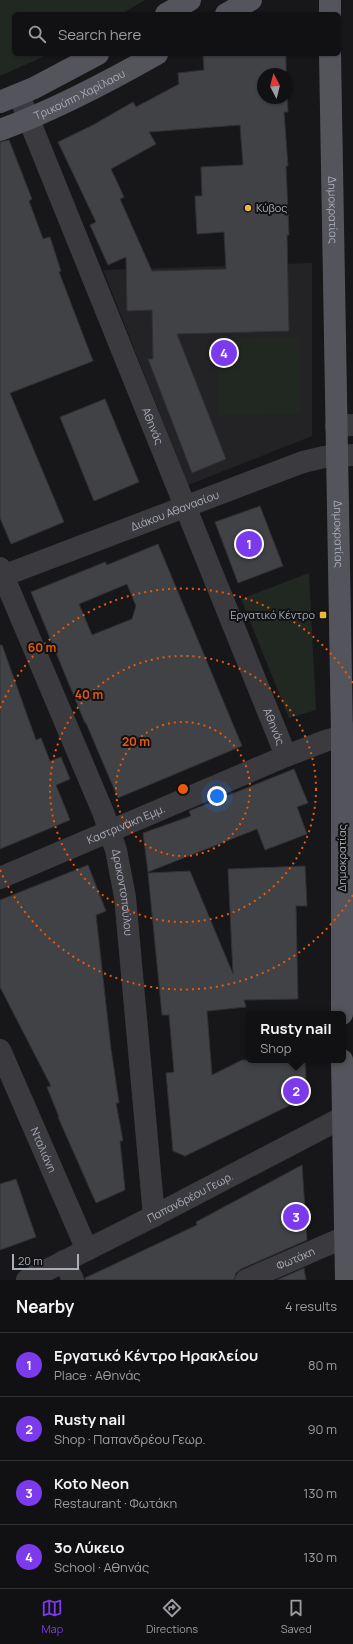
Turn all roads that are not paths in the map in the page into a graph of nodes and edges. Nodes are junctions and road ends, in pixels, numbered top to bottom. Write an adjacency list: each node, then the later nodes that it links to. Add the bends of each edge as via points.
1 (190, 0): 3 (main road)
2 (251, 0): 4 (main road)
3 (169, 12)
4 (230, 12)
5 (94, 56): 8 (main road)
6 (153, 56): 9 (main road, Τρικούπη Χαρίλαου, via 79,97)
7 (330, 56): 11 (main road, Δημοκρατίας)
8 (10, 99): 9 (street, Αθηνάς)
9 (29, 120): 10 (main road, Τρικούπη Χαρίλαου); 13 (street, Αθηνάς)
10 (0, 130)
11 (345, 425): 12 (main road, Δημοκρατίας)
12 (345, 455): 13 (street, Διάκου Αθανασίου, via 303,462); 15 (main road, Δημοκρατίας)
13 (185, 506): 14 (street, Διάκου Αθανασίου); 16 (street, Αθηνάς)
14 (1, 573): 17 (street, Δρακοντοπούλου)
15 (347, 734): 16 (street, Καστρινάκη Εμμ.); 19 (main road, Δημοκρατίας)
16 (286, 756): 17 (street, Καστρινάκη Εμμ.)
17 (110, 832): 18 (street, Καστρινάκη Εμμ.); 23 (street, Δρακοντοπούλου, via 125,897)
18 (0, 878)
19 (342, 1011)
20 (0, 1050): 25 (street, Νταλιάνη)
21 (342, 1063): 22 (main road)
22 (347, 1115): 23 (street, Παπανδρέου Γεωρ.); 24 (main road)
23 (154, 1216): 25 (street, Παπανδρέου Γεωρ.)
24 (345, 1237): 28 (street, Φωτάκη); 29 (main road)
25 (87, 1250): 26 (street, Παπανδρέου Γεωρ.)
26 (69, 1271): 27 (street, Παπανδρέου Γεωρ.)
27 (27, 1280)
28 (246, 1280)
29 (346, 1280)

